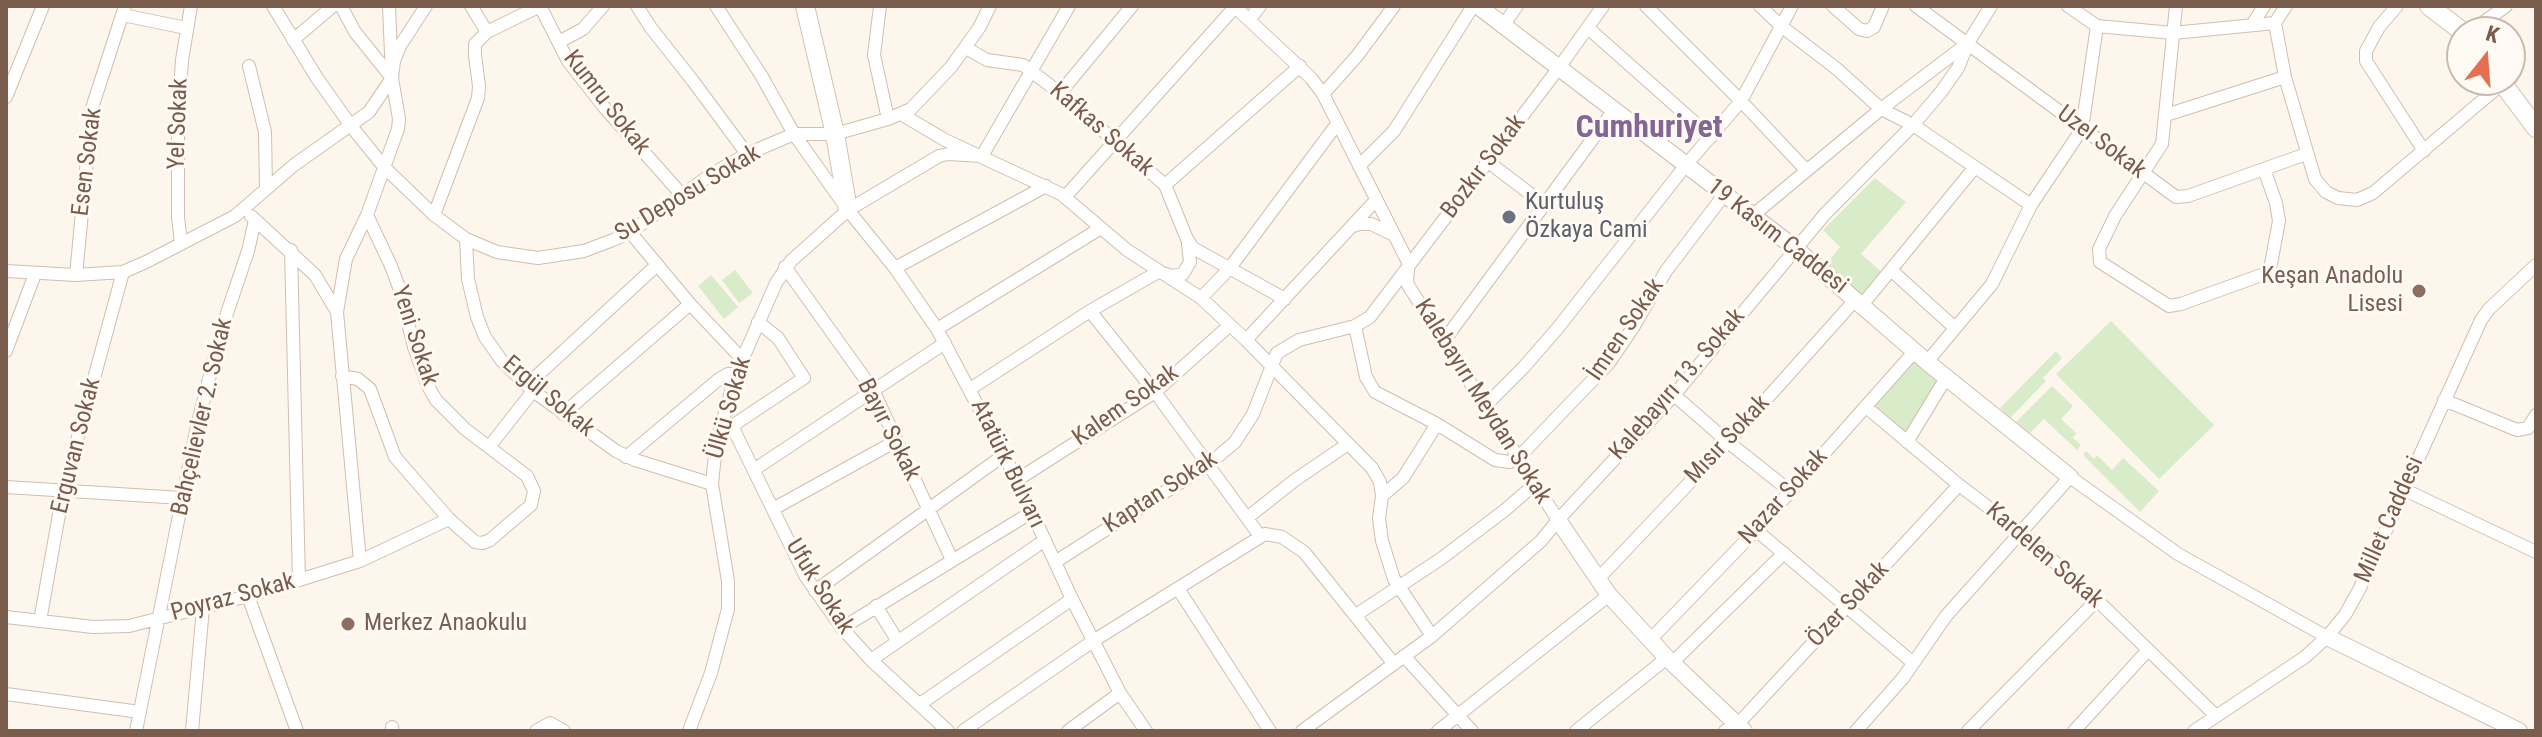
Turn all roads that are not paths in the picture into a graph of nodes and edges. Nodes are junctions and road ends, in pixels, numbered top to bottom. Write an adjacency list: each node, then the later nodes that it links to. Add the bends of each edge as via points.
1 (43, 6): 65 (street)
2 (191, 6): 47 (street, Yel Sokak)
3 (273, 6): 51 (street, Su Deposu Sokak)
4 (333, 6): 51 (street)
5 (341, 6): 60 (street)
6 (389, 6): 60 (street)
7 (426, 6): 60 (street, via 400,46)
8 (471, 6): 49 (street)
9 (540, 6): 49 (street); 52 (street, Kumru Sokak)
10 (603, 6): 52 (street, via 583,29)
11 (637, 6): 83 (street)
12 (716, 6): 78 (street, Atatürk Bulvarı)
13 (805, 6): 79 (main road)
14 (880, 6): 71 (street, via 874,55)
15 (990, 6): 54 (street, Su Deposu Sokak)
16 (1069, 6): 58 (street)
17 (1132, 6): 61 (street)
18 (1260, 6): 41 (street)
19 (1374, 6): 39 (street)
20 (1476, 6): 46 (street, 19 Kasım Caddesi); 89 (street, via 1394,131)
21 (1517, 6): 46 (street)
22 (1603, 6): 48 (street, Bozkır Sokak)
23 (1646, 6): 66 (street)
24 (1760, 6): 44 (street)
25 (1792, 6): 44 (street)
26 (1833, 6): 27 (street, via 1863,31 1874,27)
27 (1883, 6)
28 (1916, 6): 53 (street, Uzel Sokak)
29 (1991, 6): 53 (street)
30 (2068, 6): 37 (street)
31 (2176, 6): 50 (street)
32 (2264, 6): 43 (street)
33 (2286, 6): 42 (street)
34 (2397, 6): 82 (street, via 2381,24 2366,57)
35 (2429, 6): 40 (main road)
36 (1234, 7): 41 (street, Kalebayırı Meydan Sokak); 81 (street)
37 (2085, 10): 45 (street)
38 (124, 11): 47 (street); 130 (street, Esen Sokak, via 92,108)
39 (1390, 11): 62 (street)
40 (2446, 19)
41 (1249, 20): 56 (street, Kalebayırı Meydan Sokak)
42 (2275, 23): 43 (street); 59 (street)
43 (2252, 25): 50 (street)
44 (1781, 26): 66 (street); 67 (street)
45 (2097, 26): 50 (street); 76 (street)
46 (1502, 27): 57 (street, 19 Kasım Caddesi)
47 (186, 28): 116 (street, Yel Sokak, via 178,122)
48 (1588, 28): 57 (street, Bozkır Sokak); 80 (street)
49 (487, 32): 107 (street, via 475,47 477,103)
50 (2173, 33): 70 (street)
51 (293, 40): 74 (street, Su Deposu Sokak)
52 (559, 42): 98 (street, Kumru Sokak, via 604,107)
53 (1968, 43): 67 (street); 73 (street, Kalebayırı 13. Sokak, via 1950,81); 76 (street, Uzel Sokak)
54 (966, 48): 58 (street, Kafkas Sokak, via 981,58); 69 (street, Su Deposu Sokak, via 921,101)
55 (249, 66): 97 (street, via 265,132)
56 (1300, 66): 62 (street, Kalebayırı Meydan Sokak); 95 (street)
57 (1558, 69): 68 (street, 19 Kasım Caddesi); 86 (street, Bozkır Sokak)
58 (1031, 70): 61 (street, Kafkas Sokak); 85 (street)
59 (2285, 77): 70 (street); 84 (street)
60 (392, 78): 74 (street, via 379,100); 91 (street, via 399,124)
61 (1060, 93): 81 (street, Kafkas Sokak)
62 (1323, 94): 72 (street, Kalebayırı Meydan Sokak)
63 (2486, 96): 82 (street)
64 (2512, 96): 75 (main road)
65 (6, 97)
66 (1741, 101): 80 (street); 93 (street)
67 (1881, 109): 73 (street); 93 (street)
68 (1614, 110): 87 (street, 19 Kasım Caddesi); 102 (street)
69 (901, 114): 71 (street, Su Deposu Sokak); 77 (street)
70 (2166, 115): 94 (street, via 2159,151)
71 (888, 119): 79 (street, Su Deposu Sokak)
72 (1337, 124): 89 (street, Kalebayırı Meydan Sokak); 124 (street)
73 (1913, 125): 90 (street); 117 (street, Kalebayırı 13. Sokak)
74 (351, 126): 91 (street, Su Deposu Sokak); 97 (street)
75 (2536, 128)
76 (2082, 129): 94 (street, Uzel Sokak); 103 (street, Nazar Sokak)
77 (927, 130): 85 (street); 88 (street, via 932,149)
78 (794, 134): 79 (street, Su Deposu Sokak); 83 (street, Su Deposu Sokak); 105 (street, Atatürk Bulvarı)
79 (835, 134): 105 (main road)
80 (1711, 137): 87 (street)
81 (1117, 141): 95 (street, Kafkas Sokak); 100 (street)
82 (2424, 151): 84 (street, via 2373,193 2352,200 2320,187)
83 (747, 154): 98 (street, Su Deposu Sokak)
84 (2306, 154): 92 (street, Uzel Sokak)
85 (982, 156): 88 (street, Ülkü Sokak, via 943,155); 96 (street)
86 (1487, 161): 102 (street); 119 (street, Bozkır Sokak)
87 (1686, 165): 99 (street, 19 Kasım Caddesi); 159 (street, via 1557,329)
88 (921, 166): 105 (street, Ülkü Sokak)
89 (1359, 166): 101 (street, Kalebayırı Meydan Sokak)
90 (1975, 167): 103 (street); 125 (street, Mısır Sokak)
91 (385, 168): 106 (street); 107 (street, Su Deposu Sokak)
92 (2264, 169): 94 (street, Uzel Sokak, via 2184,197 2172,195); 94 (street, via 2278,214 2269,270 2173,306 2098,258 2115,216)
93 (1806, 170): 108 (street)
94 (2143, 174)
95 (1165, 185): 114 (street, Kafkas Sokak)
96 (1046, 186): 100 (street); 123 (street)
97 (266, 188): 104 (street)
98 (681, 194): 112 (street, Su Deposu Sokak)
99 (1724, 195): 108 (street, 19 Kasım Caddesi); 172 (street, İmren Sokak, via 1666,271 1609,363)
100 (1065, 197): 110 (street)
101 (1376, 200): 111 (street); 115 (street, Kalebayırı Meydan Sokak)
102 (1545, 205): 144 (street)
103 (2031, 205): 141 (street, Nazar Sokak, via 1996,278)
104 (244, 208): 109 (street); 116 (street)
105 (848, 210): 122 (street, Ülkü Sokak); 123 (street, Atatürk Bulvarı)
106 (367, 215): 137 (street, via 346,259); 169 (street, Yeni Sokak, via 400,290 428,386 450,415)
107 (434, 215): 113 (street, Su Deposu Sokak)
108 (1752, 216): 117 (street, 19 Kasım Caddesi)
109 (255, 220): 118 (street); 185 (street, Bahçelievler 2. Sokak, via 222,328)
110 (1101, 228): 128 (street); 142 (street)
111 (1351, 228): 115 (street, via 1371,224); 133 (street)
112 (630, 232): 113 (street, Su Deposu Sokak, via 584,251 546,258 512,256); 120 (street)
113 (466, 239): 153 (street, Ergül Sokak, via 468,279 481,328 496,353)
114 (1187, 239): 124 (street, via 1198,252); 131 (street, via 1191,258)
115 (1396, 239): 119 (street, Kalebayırı Meydan Sokak)
116 (181, 243): 127 (street)
117 (1795, 248): 134 (street, 19 Kasım Caddesi); 157 (street, Kalebayırı 13. Sokak)
118 (291, 250): 137 (street, via 315,275); 202 (street)
119 (1409, 264): 140 (street, Bozkır Sokak, via 1370,317); 144 (street, Kalebayırı Meydan Sokak, via 1408,285)
120 (657, 265): 135 (street); 153 (street)
121 (2536, 265): 158 (street, Millet Caddesi, via 2485,313)
122 (785, 267): 138 (street, Ülkü Sokak); 155 (street, Bayır Sokak)
123 (895, 268): 142 (street, Atatürk Bulvarı)
124 (1229, 269): 131 (street, via 1205,260 1194,263); 132 (street); 133 (street)
125 (1891, 270): 134 (street, Mısır Sokak); 141 (street)
126 (6, 271): 129 (street)
127 (123, 272): 130 (street); 183 (street, Erguvan Sokak)
128 (1158, 272): 131 (street); 136 (street)
129 (35, 274): 130 (street); 146 (street)
130 (76, 275)
131 (1184, 276): 132 (street)
132 (1201, 298): 139 (street)
133 (1285, 299): 143 (street)
134 (1859, 302): 147 (street, 19 Kasım Caddesi); 166 (street, Mısır Sokak)
135 (690, 304): 148 (street); 161 (street)
136 (1090, 311): 154 (street); 156 (street)
137 (337, 312): 151 (street)
138 (758, 322): 148 (street, Ülkü Sokak); 163 (street, via 778,338 804,378)
139 (1230, 325): 143 (street); 156 (street, Kalem Sokak)
140 (1355, 326): 149 (street, via 1293,342); 164 (street, via 1372,390)
141 (1955, 328): 147 (street, Nazar Sokak)
142 (937, 329): 145 (street, Atatürk Bulvarı)
143 (1246, 340): 149 (street)
144 (1443, 342): 159 (street, Kalebayırı Meydan Sokak)
145 (945, 343): 154 (street, Atatürk Bulvarı); 155 (street)
146 (6, 351)
147 (1921, 357): 152 (street, 19 Kasım Caddesi); 160 (street, Nazar Sokak)
148 (742, 359): 150 (street, Ülkü Sokak)
149 (1270, 365): 168 (street); 173 (street, Kaptan Sokak, via 1241,436)
150 (736, 374): 163 (street, Ülkü Sokak); 171 (street, via 724,375)
151 (342, 376): 190 (street, via 358,379 370,389 395,457); 199 (street)
152 (1946, 378): 167 (street); 175 (street, 19 Kasım Caddesi)
153 (530, 388): 161 (street, Ergül Sokak); 169 (street)
154 (970, 389): 170 (street, Atatürk Bulvarı)
155 (873, 390): 165 (street, Bayır Sokak); 174 (street)
156 (1155, 392): 173 (street); 176 (street, Kalem Sokak)
157 (1674, 395): 166 (street); 191 (street, Kalebayırı 13. Sokak)
158 (2444, 400): 162 (street, via 2517,430 2528,428); 181 (street, Millet Caddesi)
159 (1485, 406): 172 (street, Kalebayırı Meydan Sokak)
160 (1866, 407): 167 (street, Kardelen Sokak); 182 (street, Nazar Sokak)
161 (563, 414): 171 (street, Ergül Sokak)
162 (2536, 415)
163 (727, 424): 174 (street, Ufuk Sokak); 177 (street, Ülkü Sokak, via 713,458)
164 (1437, 424): 172 (street, via 1495,460); 184 (street, via 1403,478)
165 (896, 441): 186 (street); 187 (street, Bayır Sokak)
166 (1728, 442): 182 (street); 201 (street, Mısır Sokak)
167 (1907, 442): 179 (street, Kardelen Sokak)
168 (1348, 444): 184 (street, via 1376,473); 189 (street)
169 (489, 447): 190 (street, Yeni Sokak, via 529,479 534,491 531,505 483,543)
170 (1004, 455): 176 (street, Atatürk Bulvarı); 187 (street)
171 (626, 457): 177 (street, Ergül Sokak)
172 (1518, 458): 178 (street, Kalebayırı Meydan Sokak)
173 (1209, 464): 189 (street); 200 (street, Kaptan Sokak)
174 (755, 469): 186 (street, Ufuk Sokak)
175 (2070, 477): 193 (street); 219 (street, via 2178,554)
176 (1017, 480): 188 (street, Atatürk Bulvarı)
177 (712, 484): 241 (street, Ülkü Sokak, via 728,609)
178 (1534, 485): 191 (street, Kalebayırı Meydan Sokak); 203 (street)
179 (1959, 485): 193 (street, Kardelen Sokak); 211 (street, Özer Sokak)
180 (6, 487): 183 (street)
181 (2403, 489): 196 (street); 219 (street, Millet Caddesi, via 2359,590)
182 (1790, 491): 192 (street, Nazar Sokak)
183 (63, 492): 185 (street); 216 (street, Erguvan Sokak)
184 (1382, 496): 203 (street, via 1382,541)
185 (182, 498): 215 (street, Bahçelievler 2. Sokak)
186 (773, 509): 205 (street, Ufuk Sokak)
187 (928, 510): 198 (street, Bayır Sokak); 205 (street)
188 (1032, 512): 195 (street, Atatürk Bulvarı); 198 (street)
189 (1247, 518): 194 (street)
190 (449, 519): 199 (street, Poyraz Sokak)
191 (1558, 520): 201 (street); 218 (street, Kalebayırı 13. Sokak)
192 (1756, 530): 197 (street); 221 (street, Nazar Sokak)
193 (2021, 532): 209 (street, Kardelen Sokak); 227 (street)
194 (1260, 536): 204 (street); 213 (street, via 1275,535 1298,546)
195 (1045, 540): 200 (street, Atatürk Bulvarı); 220 (street)
196 (2536, 552)
197 (1784, 553): 211 (street); 226 (street)
198 (952, 560): 210 (street)
199 (360, 561): 202 (street, Poyraz Sokak)
200 (1055, 562): 208 (street, Atatürk Bulvarı)
201 (1598, 579): 206 (street)
202 (299, 580): 207 (street, Poyraz Sokak)
203 (1398, 586): 213 (street); 218 (street)
204 (1179, 590): 222 (street); 247 (street)
205 (815, 591): 217 (street, Ufuk Sokak)
206 (1609, 595): 221 (street); 232 (street)
207 (248, 596): 212 (street, Poyraz Sokak); 238 (street)
208 (1072, 599): 222 (street, Atatürk Bulvarı); 230 (street)
209 (2097, 600): 223 (street, Kardelen Sokak); 253 (street)
210 (876, 606): 217 (street); 220 (street)
211 (1847, 607): 227 (street); 235 (street, Özer Sokak)
212 (203, 608): 215 (street, Poyraz Sokak); 237 (street)
213 (1356, 615): 225 (street)
214 (6, 617): 216 (street, Poyraz Sokak)
215 (161, 617): 216 (street, Poyraz Sokak, via 107,627); 231 (street, Bahçelievler 2. Sokak)
216 (40, 621)
217 (842, 628): 224 (street, Ufuk Sokak)
218 (1432, 636): 225 (street, Kalebayırı 13. Sokak)
219 (2327, 637): 233 (street, Millet Caddesi, via 2278,676); 256 (street)
220 (897, 640): 224 (street)
221 (1650, 640): 226 (street)
222 (1093, 641): 228 (street, Atatürk Bulvarı); 243 (street)
223 (2148, 650): 233 (street, Kardelen Sokak); 254 (street)
224 (871, 660): 230 (street, Ufuk Sokak)
225 (1399, 660): 232 (street); 248 (street, Kalebayırı 13. Sokak)
226 (1670, 660): 235 (street); 251 (street)
227 (1912, 662): 252 (street)
228 (1120, 693): 234 (street); 246 (street, Atatürk Bulvarı)
229 (6, 694): 231 (street)
230 (920, 704): 242 (street, Ufuk Sokak)
231 (140, 712): 236 (street, Bahçelievler 2. Sokak)
232 (1458, 715): 249 (street); 250 (street)
233 (2215, 715): 255 (street, Millet Caddesi)
234 (1088, 716): 244 (street); 245 (street)
235 (1736, 729)
236 (136, 731)
237 (192, 731)
238 (297, 731)
239 (536, 731): 240 (street, via 550,723)
240 (564, 731)
241 (689, 731)
242 (948, 731)
243 (963, 731)
244 (1068, 731)
245 (1090, 731)
246 (1146, 731)
247 (1270, 731)
248 (1302, 731)
249 (1438, 731)
250 (1472, 731)
251 (1576, 731)
252 (1856, 731)
253 (1968, 731)
254 (2074, 731)
255 (2194, 731)
256 (2519, 731)

